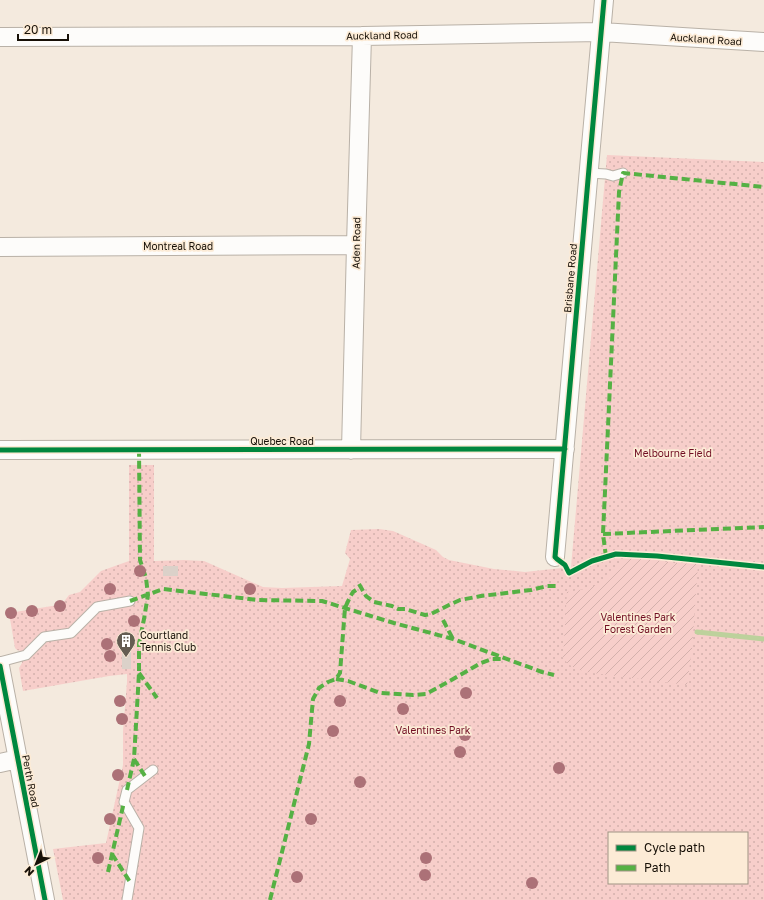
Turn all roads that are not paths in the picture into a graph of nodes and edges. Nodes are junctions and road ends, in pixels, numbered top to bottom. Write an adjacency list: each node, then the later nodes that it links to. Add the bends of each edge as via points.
1 (604, 0): 2 (street, Brisbane Road)
2 (601, 32): 3 (street, Auckland Road); 5 (street, Auckland Road); 6 (street, Brisbane Road)
3 (362, 36): 4 (street, Auckland Road); 8 (street, Aden Road)
4 (0, 37)
5 (764, 42)
6 (588, 173): 7 (lane, via 613,176); 10 (street, Brisbane Road)
7 (623, 173)
8 (356, 245): 9 (street, Montreal Road); 12 (street, Aden Road)
9 (0, 247)
10 (564, 449): 12 (street, Quebec Road); 13 (street, Brisbane Road)
11 (0, 450): 12 (street, Quebec Road)
12 (351, 450)
13 (555, 557)
14 (130, 601): 15 (lane, via 98,607 71,633 44,637 26,655)
15 (0, 662)
16 (0, 666): 17 (street, Perth Road)
17 (18, 759): 18 (street); 20 (street, Perth Road)
18 (0, 763)
19 (153, 770): 21 (lane, via 127,790 124,802 139,828)
20 (45, 900)
21 (127, 900)

